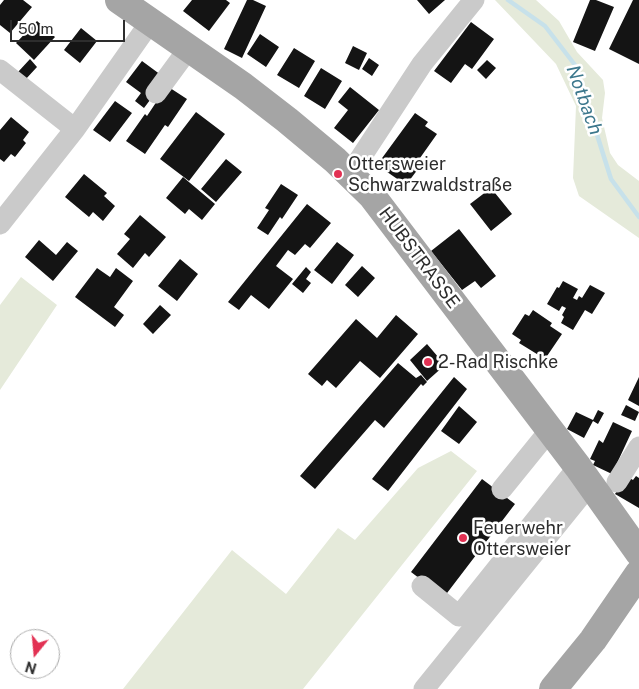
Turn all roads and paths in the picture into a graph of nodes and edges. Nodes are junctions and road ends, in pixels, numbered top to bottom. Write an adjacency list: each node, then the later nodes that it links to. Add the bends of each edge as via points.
1 (119, 0): 3 (main road, HUBSTRASSE)
2 (474, 0): 8 (street, via 422,64)
3 (151, 21): 4 (main road, HUBSTRASSE); 7 (street)
4 (189, 48): 6 (street); 8 (main road, HUBSTRASSE, via 294,125)
5 (0, 70): 7 (street)
6 (156, 93)
7 (75, 129): 9 (street)
8 (350, 174): 10 (main road, HUBSTRASSE, via 392,221)
9 (0, 224)
10 (549, 431): 12 (main road, HUBSTRASSE); 13 (street)
11 (639, 447): 12 (street)
12 (595, 478): 14 (main road, HUBSTRASSE); 17 (street, via 459,616); 18 (street)
13 (502, 489)
14 (619, 526): 15 (main road, HUBSTRASSE); 16 (main road)
15 (639, 553)
16 (633, 582): 19 (main road, via 593,640)
17 (422, 586)
18 (424, 689)
19 (553, 689)

